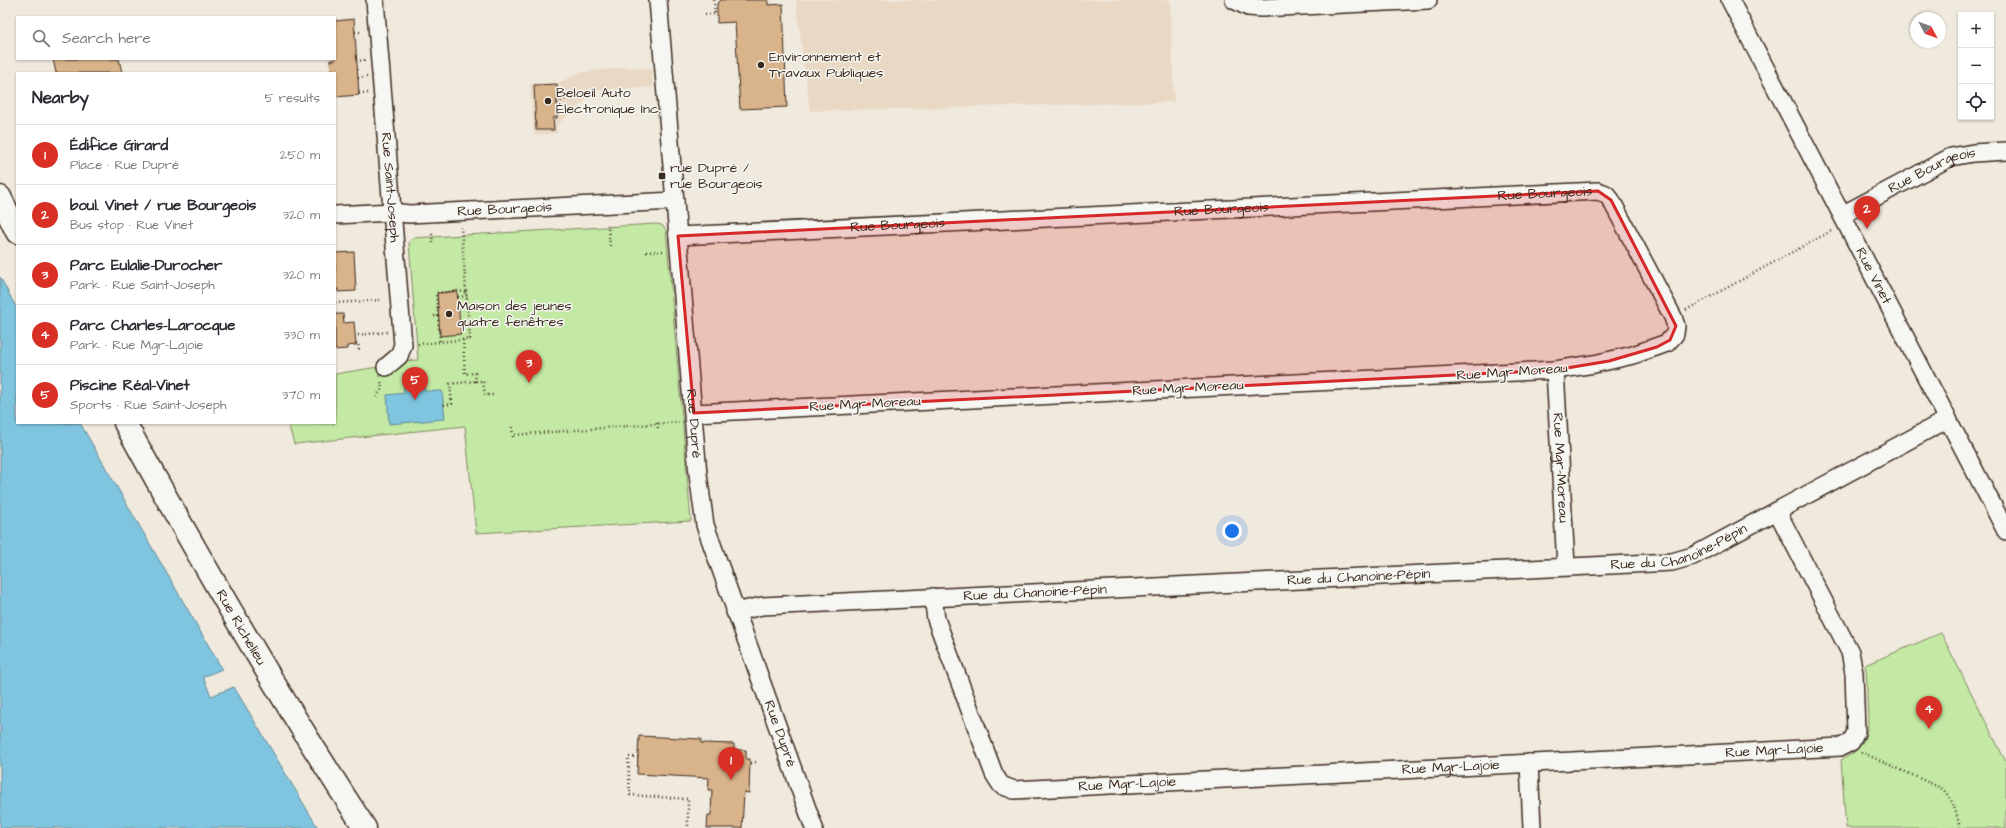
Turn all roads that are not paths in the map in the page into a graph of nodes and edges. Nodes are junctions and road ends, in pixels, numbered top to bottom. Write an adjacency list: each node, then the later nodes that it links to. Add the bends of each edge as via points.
1 (375, 0): 9 (street, Rue Saint-Joseph)
2 (658, 0): 8 (street, Rue Dupré)
3 (1234, 0): 4 (street, via 1254,8)
4 (1428, 0)
5 (1730, 0): 11 (street, Rue Vinet)
6 (2006, 151): 11 (street, Rue Bourgeois, via 1950,157)
7 (0, 197): 12 (main road)
8 (675, 201): 9 (street, Rue Bourgeois, via 409,214); 13 (street, Rue Dupré)
9 (392, 212): 10 (street, Rue Bourgeois); 16 (street, Rue Saint-Joseph, via 403,345 398,356)
10 (336, 215)
11 (1838, 222): 18 (street, Rue Vinet)
12 (16, 230)
13 (673, 243): 14 (street, Rue Bourgeois, via 1598,191 1606,194 1611,200 1644,261 1674,319); 17 (street, Rue Dupré)
14 (1675, 334): 15 (street, Rue Mgr Moreau, via 1667,343 1633,355)
15 (1556, 370): 17 (street, Rue Mgr Moreau); 22 (street, Rue Mgr-Moreau)
16 (383, 372)
17 (689, 417): 24 (street, Rue Dupré, via 705,525)
18 (1948, 419): 20 (street, Rue du Chanoine-Pépin); 21 (street, Rue Vinet)
19 (126, 424): 26 (main road, Rue Richelieu, via 184,531)
20 (1777, 511): 22 (street, Rue du Chanoine-Pépin, via 1686,559); 25 (street, Rue Mgr-Lajoie, via 1852,659 1856,727 1851,742 1838,748)
21 (2006, 531)
22 (1566, 566): 23 (street, Rue du Chanoine-Pépin)
23 (933, 597): 24 (street, Rue du Chanoine-Pépin, via 762,606); 25 (street, Rue Mgr-Lajoie, via 936,619 994,774 998,782 1009,789)
24 (735, 612): 27 (street, Rue Dupré)
25 (1529, 763): 28 (street)
26 (365, 828)
27 (814, 828)
28 (1532, 828)

